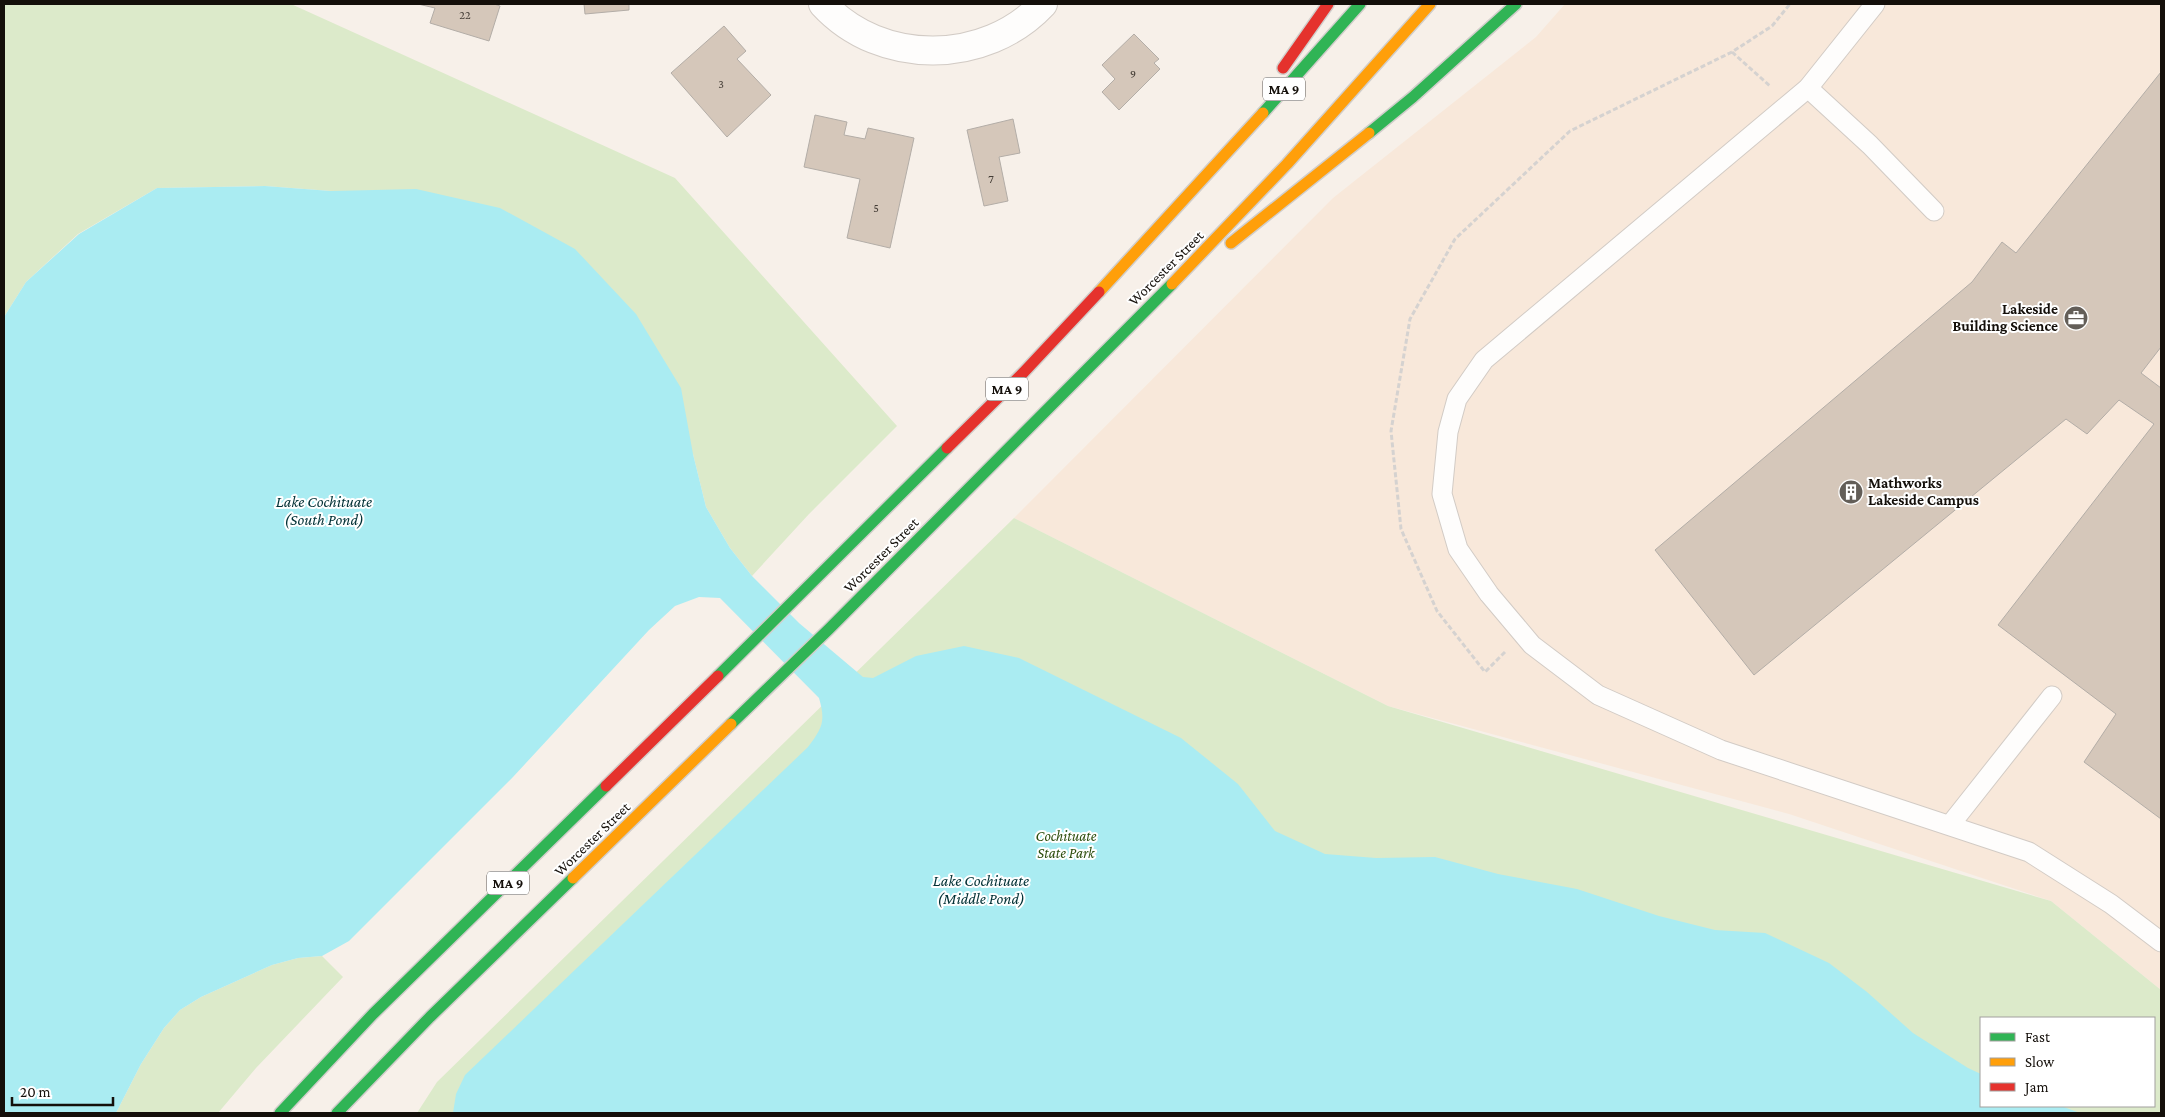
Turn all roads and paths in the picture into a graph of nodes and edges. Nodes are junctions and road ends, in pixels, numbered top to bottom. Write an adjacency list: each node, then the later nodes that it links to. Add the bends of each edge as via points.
1 (823, 4): 2 (street, via 851,27 882,44 914,50 947,51 978,45 1007,33)
2 (1043, 4)
3 (1328, 4): 9 (highway)
4 (1360, 4): 13 (highway, Worcester Street / MA 9)
5 (1430, 4): 17 (highway, Worcester Street / MA 9, via 1287,164)
6 (1516, 4): 15 (highway, via 1413,97)
7 (1875, 4): 11 (lane)
8 (1732, 52): 10 (path)
9 (1277, 76)
10 (1772, 88)
11 (1808, 88): 14 (lane, via 1870,145); 19 (lane, via 1484,360 1457,399 1448,432 1442,494 1458,549 1489,594 1532,646 1598,695 1721,750)
12 (1265, 93): 13 (highway)
13 (1208, 173): 21 (highway, Worcester Street / MA 9, via 1024,372 373,1014)
14 (1934, 211)
15 (1225, 248)
16 (1210, 261): 17 (highway)
17 (1096, 360): 22 (highway, Worcester Street / MA 9, via 829,629 430,1017)
18 (2052, 696): 19 (lane)
19 (1950, 825): 20 (lane, via 2029,852 2111,904)
20 (2161, 942)
21 (280, 1113)
22 (338, 1113)

